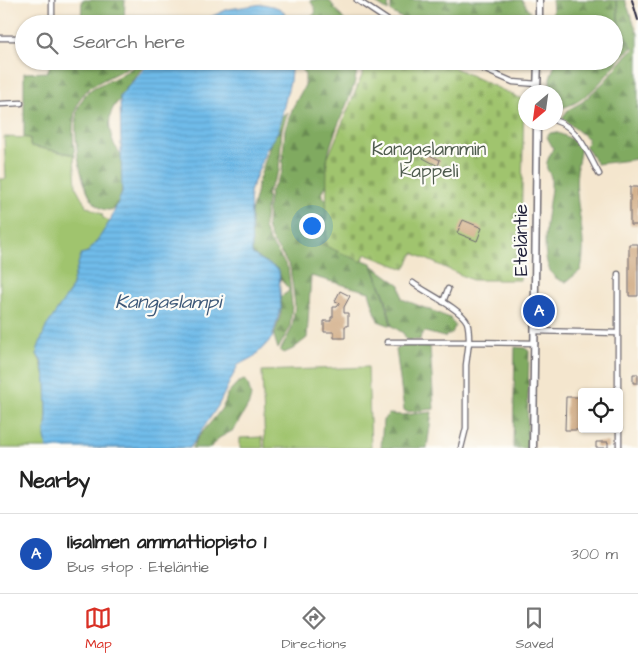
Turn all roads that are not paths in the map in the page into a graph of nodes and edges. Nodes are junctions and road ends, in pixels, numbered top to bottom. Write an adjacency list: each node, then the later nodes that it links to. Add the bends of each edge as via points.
1 (52, 0): 4 (street)
2 (357, 0): 5 (street)
3 (539, 0): 6 (street)
4 (52, 15)
5 (380, 15)
6 (538, 15)
7 (0, 38): 8 (street)
8 (15, 38)
9 (486, 70): 11 (street, via 513,82)
10 (538, 70): 11 (street)
11 (538, 84)
12 (21, 103): 13 (street)
13 (0, 104)
14 (563, 124): 16 (street, via 574,131)
15 (537, 130): 21 (street, Eteläntie)
16 (600, 174)
17 (618, 274): 22 (street)
18 (412, 283): 20 (street)
19 (448, 289): 20 (street)
20 (442, 302): 24 (street, via 464,318 469,329)
21 (535, 331): 22 (street); 25 (street, Eteläntie)
22 (617, 333): 26 (street)
23 (387, 342): 24 (street)
24 (469, 342): 25 (street); 28 (street, via 466,428)
25 (535, 343): 29 (street, Eteläntie)
26 (618, 388)
27 (619, 433): 30 (street)
28 (461, 448)
29 (533, 448)
30 (619, 448)

